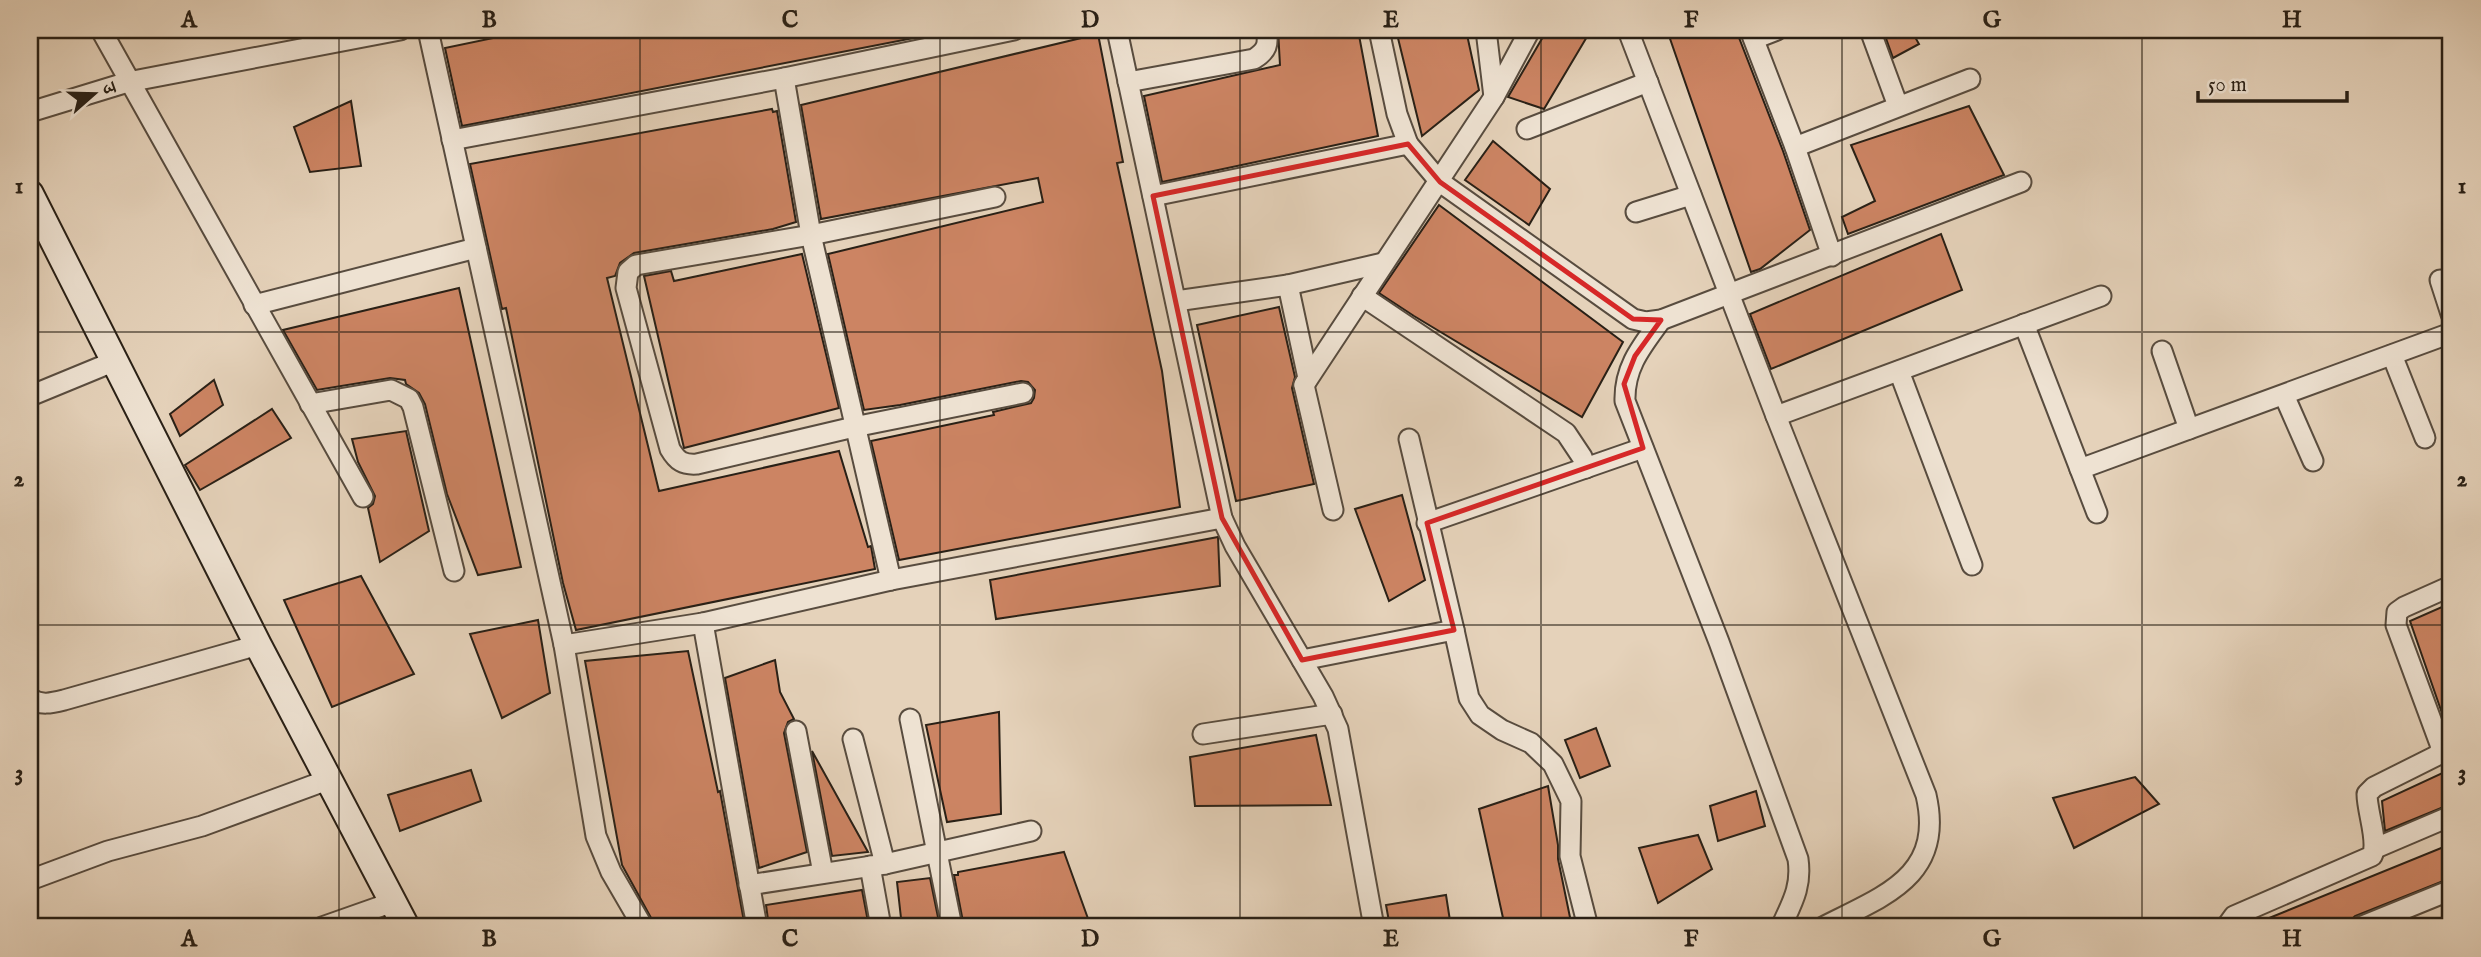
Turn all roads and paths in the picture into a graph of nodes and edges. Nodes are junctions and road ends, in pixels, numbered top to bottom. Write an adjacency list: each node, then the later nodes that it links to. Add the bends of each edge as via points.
1 (101, 30): 16 (street)
2 (400, 30): 16 (street)
3 (428, 30): 23 (street)
4 (1014, 30): 14 (street)
5 (1117, 30): 17 (street)
6 (1266, 30): 17 (street, via 1268,44 1254,59)
7 (1379, 30): 24 (street)
8 (1486, 30): 19 (street)
9 (1530, 30): 19 (street)
10 (1777, 30): 13 (street)
11 (1870, 30): 20 (street)
12 (1629, 33): 18 (street)
13 (1752, 34): 25 (street)
14 (784, 78): 23 (street); 33 (street)
15 (1970, 79): 20 (street)
16 (128, 82): 21 (street); 43 (street)
17 (1128, 82): 30 (street)
18 (1648, 82): 22 (street); 29 (street)
19 (1494, 97): 26 (street)
20 (1899, 106): 25 (street)
21 (30, 112)
22 (1527, 129)
23 (452, 140): 34 (street)
24 (1408, 144): 26 (street); 30 (street)
25 (1795, 147): 35 (street)
26 (1440, 182): 36 (street); 45 (street, via 1633,319)
27 (2021, 182): 35 (street)
28 (30, 194): 50 (main road)
29 (1691, 195): 32 (street); 39 (street)
30 (1153, 196): 42 (street)
31 (995, 197): 33 (street)
32 (1636, 212)
33 (811, 235): 58 (street); 58 (street, via 636,265 628,272 626,288 670,449 685,465)
34 (476, 248): 43 (street); 78 (street)
35 (1832, 256): 39 (street)
36 (1383, 263): 38 (street); 40 (street)
37 (2440, 280): 44 (street)
38 (1288, 285): 42 (street); 52 (street, via 1308,378)
39 (1730, 295): 45 (street); 57 (street)
40 (1362, 296): 52 (street); 64 (street, via 1566,433)
41 (2101, 296): 46 (street)
42 (1176, 301): 69 (street)
43 (254, 305): 56 (street)
44 (2451, 314)
45 (1661, 320): 62 (street, via 1635,356 1625,384 1625,401)
46 (2024, 324): 51 (street); 65 (street)
47 (2451, 333): 49 (street)
48 (2162, 351): 59 (street)
49 (2392, 355): 54 (street); 60 (street)
50 (115, 361): 55 (street); 77 (main road)
51 (1899, 371): 57 (street); 71 (street)
52 (1304, 385): 67 (street)
53 (1023, 393): 58 (street)
54 (2284, 395): 59 (street); 63 (street)
55 (30, 396)
56 (310, 404): 66 (street); 72 (street, via 391,390 409,399)
57 (1776, 416): 107 (street, via 1926,795 1931,818 1922,859 1910,875)
58 (854, 427): 73 (street)
59 (2189, 429): 65 (street)
60 (2425, 438)
61 (1409, 439): 70 (street)
62 (1643, 448): 64 (street); 106 (street, via 1798,859 1801,876)
63 (2313, 461)
64 (1586, 468): 70 (street)
65 (2080, 469): 68 (street)
66 (363, 496)
67 (1334, 510)
68 (2097, 513)
69 (1222, 518): 73 (street); 79 (street)
70 (1427, 523): 76 (street)
71 (1972, 565)
72 (454, 571)
73 (891, 580): 75 (street)
74 (2451, 586): 86 (street, via 2404,607 2396,618 2440,744)
75 (703, 623): 78 (street); 95 (street)
76 (1454, 629): 79 (street); 105 (street, via 1469,698 1480,715 1531,743 1553,764 1571,801 1570,856)
77 (258, 645): 80 (street, via 55,702); 87 (main road)
78 (564, 645): 100 (street, via 596,836)
79 (1302, 660): 81 (street)
80 (30, 698)
81 (1332, 714): 84 (street); 104 (street)
82 (910, 719): 91 (street)
83 (796, 731): 93 (street)
84 (1203, 734)
85 (853, 739): 92 (street)
86 (2446, 749): 90 (street, via 2367,793)
87 (330, 779): 94 (street, via 202,826 108,851); 97 (main road)
88 (2451, 816): 90 (street)
89 (1031, 831): 91 (street)
90 (2376, 848): 108 (street, via 2363,861 2234,916)
91 (937, 852): 92 (street); 103 (street)
92 (877, 865): 93 (street); 102 (street)
93 (823, 873): 95 (street)
94 (30, 880)
95 (749, 885): 101 (street)
96 (2451, 890): 109 (street)
97 (393, 902): 98 (street); 99 (main road)
98 (322, 927)
99 (406, 927)
100 (643, 927)
101 (757, 927)
102 (881, 927)
103 (952, 927)
104 (1374, 927)
105 (1588, 927)
106 (1781, 927)
107 (1823, 927)
108 (2226, 927)
109 (2360, 927)

